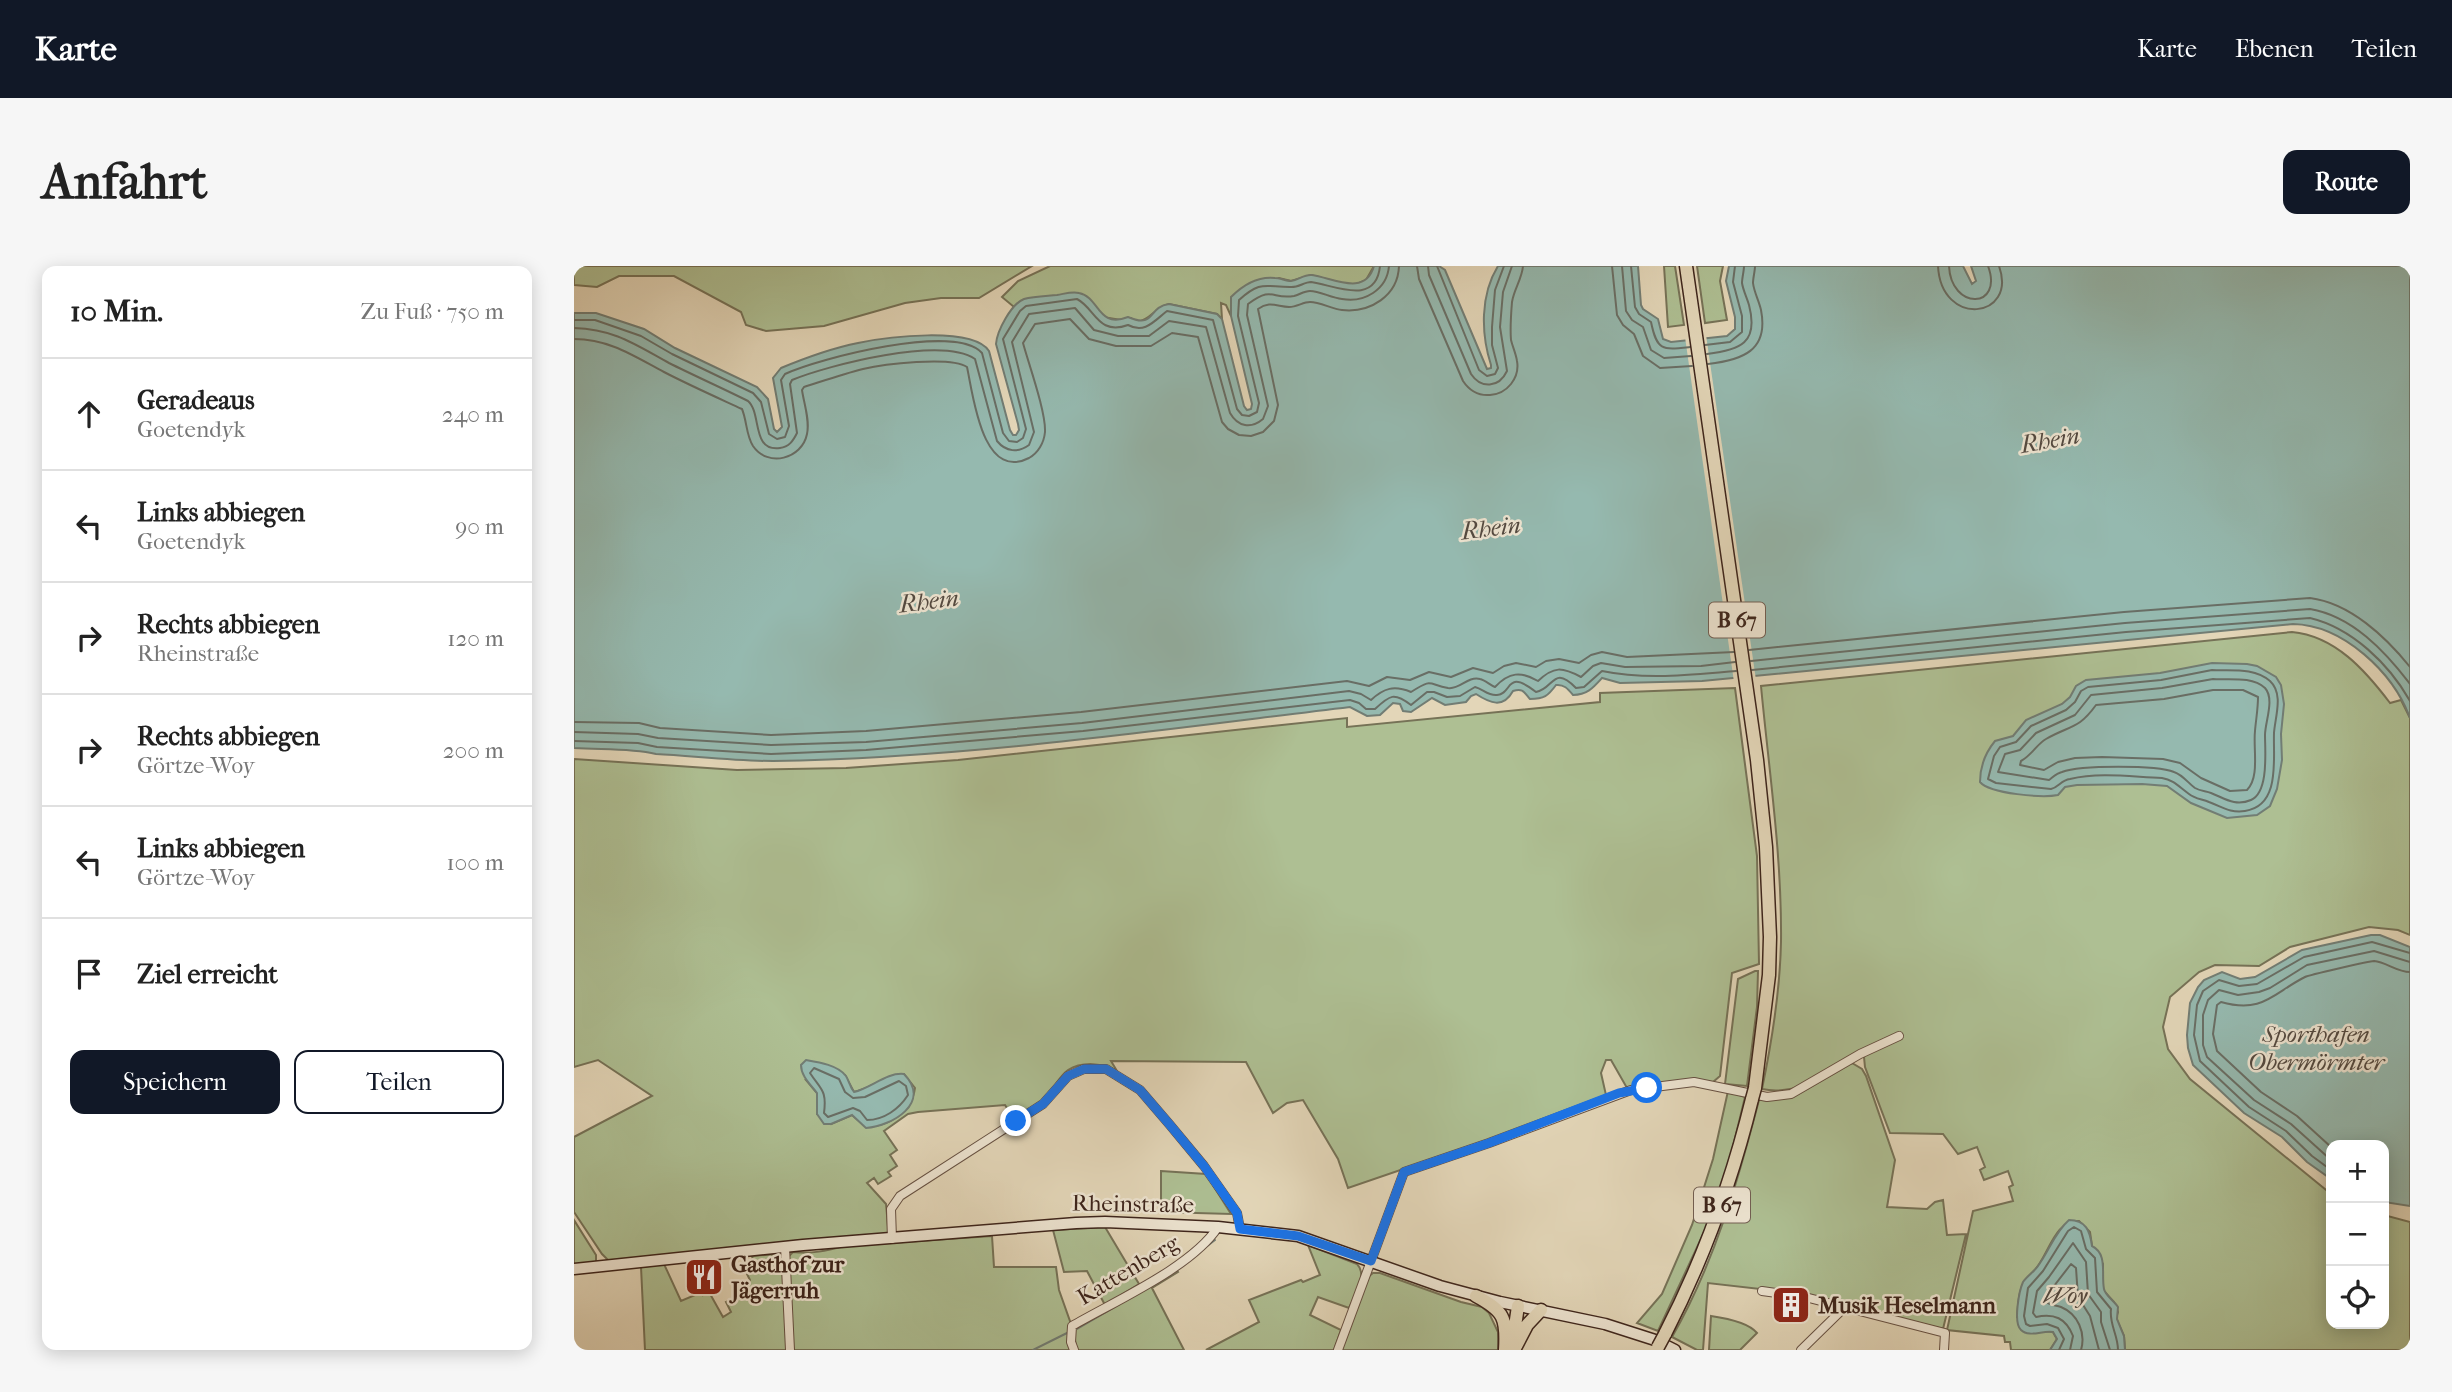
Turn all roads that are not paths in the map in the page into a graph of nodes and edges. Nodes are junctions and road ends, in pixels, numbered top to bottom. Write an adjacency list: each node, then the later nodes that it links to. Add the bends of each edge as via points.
1 (1686, 266): 15 (main road, B 67, bridge, via 1761,796 1769,884 1769,975 1754,1093 1735,1164 1698,1266)
2 (1899, 1036): 7 (street, via 1791,1094 1767,1097 1694,1082 1631,1090 1404,1172)
3 (1218, 1227): 4 (main road, Rheinstraße); 5 (main road, Rheinstraße, via 1104,1222); 17 (street, Kattenberg, via 1205,1244 1176,1266 1072,1326)
4 (1240, 1229): 5 (street, via 1237,1213 1204,1166 1140,1090 1106,1069 1096,1068 1068,1076 1043,1104 900,1196 891,1209); 7 (main road, Rheinstraße, via 1298,1236)
5 (892, 1239): 6 (main road, Rheinstraße)
6 (785, 1247): 8 (main road, Rheinstraße); 16 (street)
7 (1371, 1261): 10 (main road, Rheinstraße); 18 (street)
8 (574, 1269)
9 (1762, 1291): 12 (street)
10 (1476, 1296): 11 (main road, Rheinstraße); 14 (main road, via 1500,1310)
11 (1518, 1306): 13 (main road, Rheinstraße); 14 (main road)
12 (1845, 1307): 20 (street); 21 (street, via 1945,1333)
13 (1542, 1310): 14 (main road); 19 (main road, Rheinstraße, via 1631,1332)
14 (1509, 1349)
15 (1657, 1349)
16 (790, 1350)
17 (1074, 1350)
18 (1338, 1350)
19 (1675, 1350)
20 (1801, 1350)
21 (1944, 1350)

